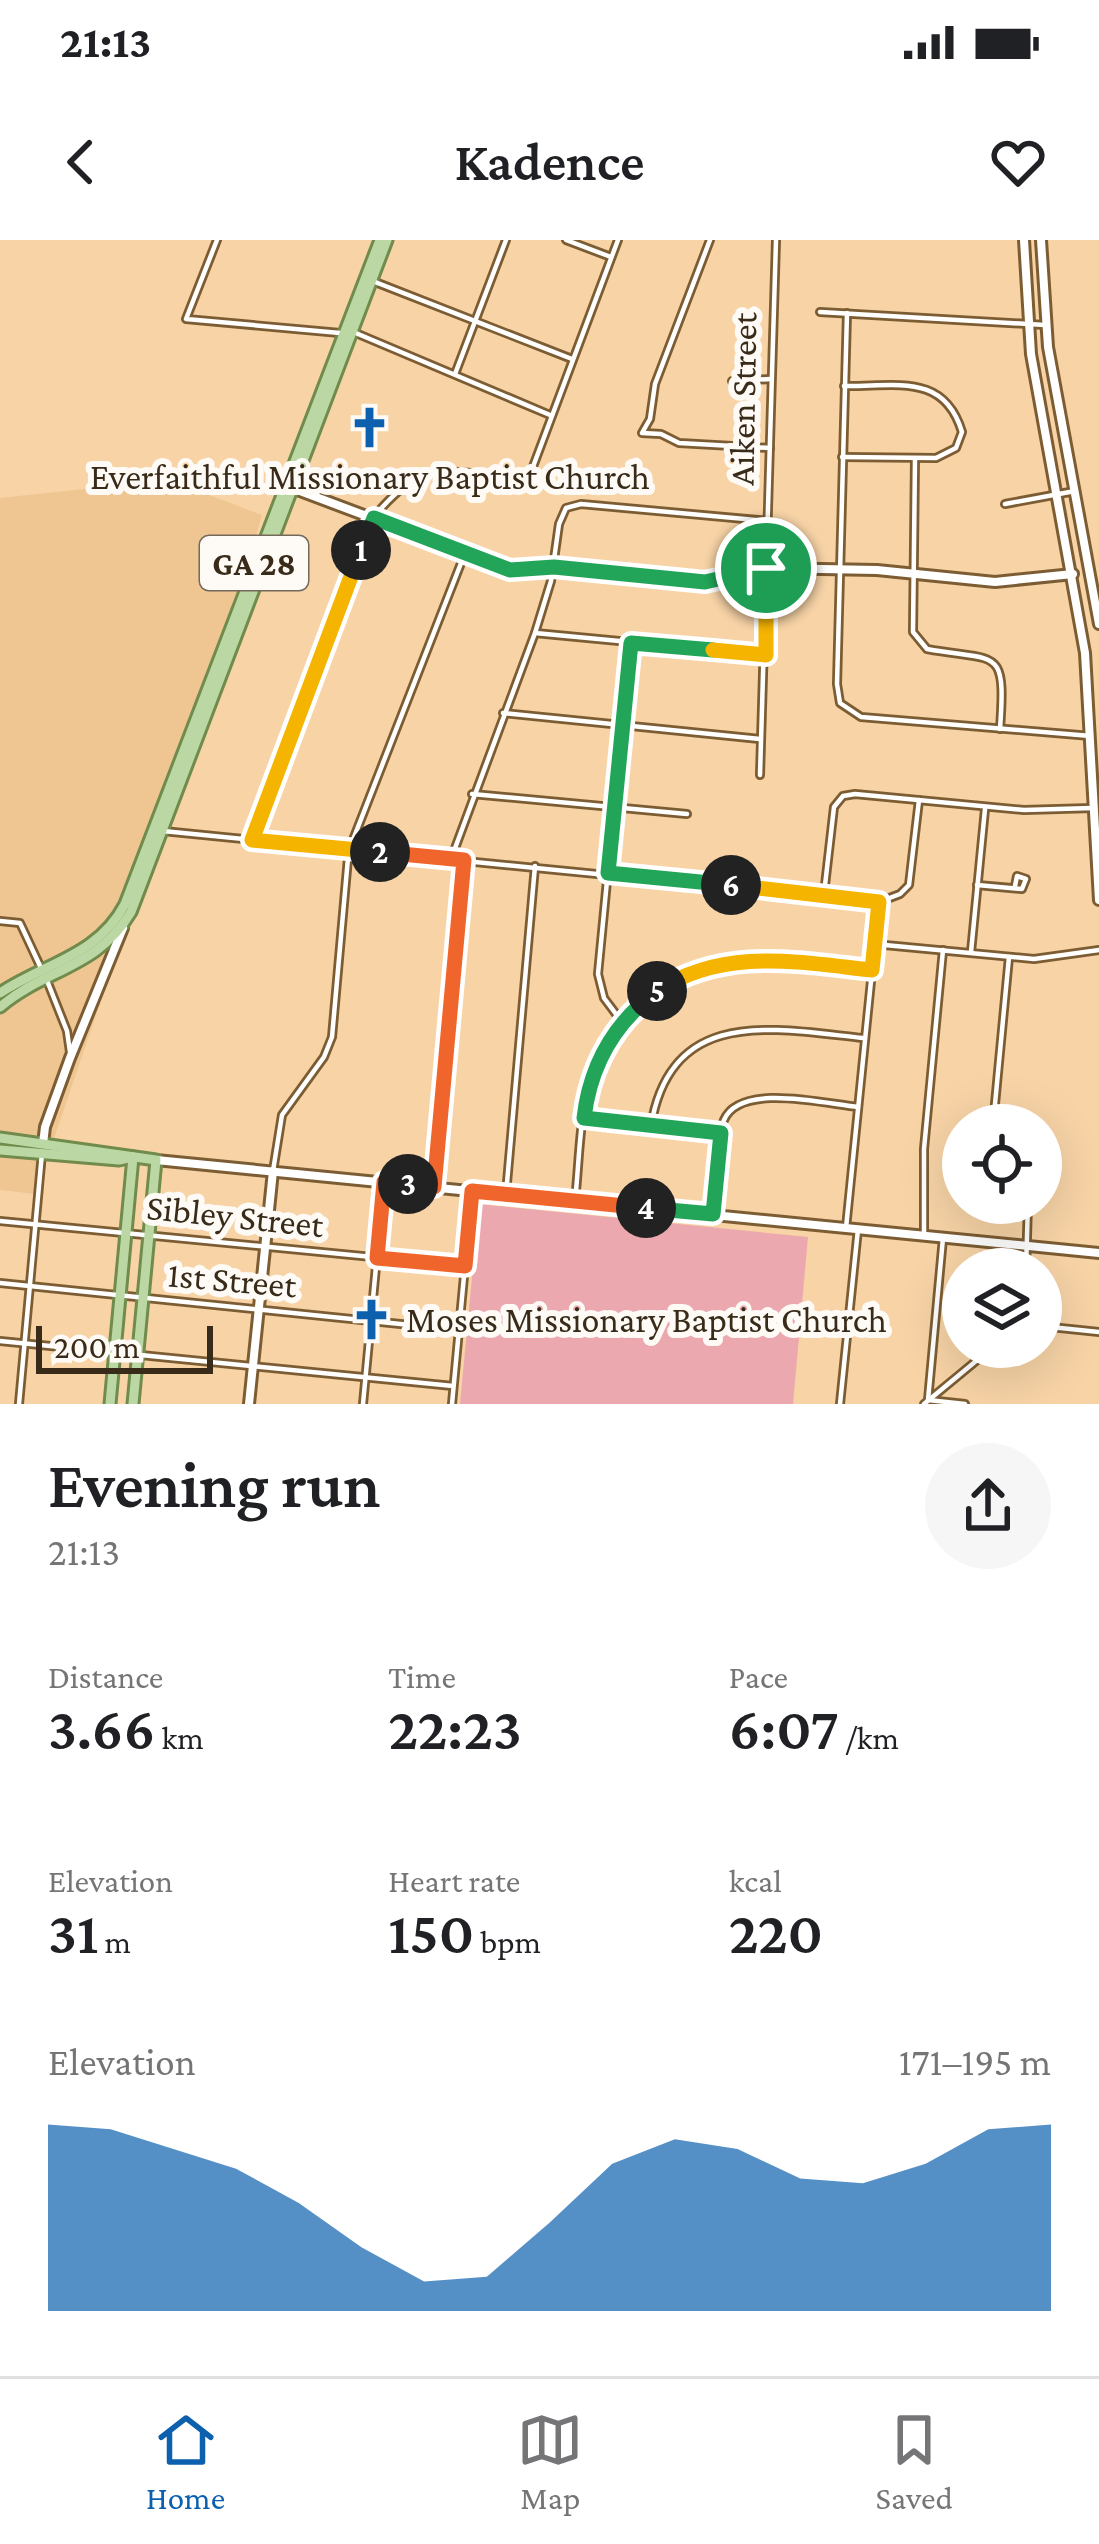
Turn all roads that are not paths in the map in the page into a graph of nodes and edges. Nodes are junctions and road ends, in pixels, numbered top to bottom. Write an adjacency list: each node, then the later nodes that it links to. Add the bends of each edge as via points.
1 (217, 240): 17 (street, via 186,320)
2 (384, 240): 11 (main road, GA 28)
3 (506, 240): 14 (street)
4 (566, 240): 10 (street)
5 (618, 240): 10 (street)
6 (710, 240): 24 (street, via 642,434)
7 (776, 240): 20 (street, Aiken Street)
8 (1024, 240): 15 (main road)
9 (1042, 240): 16 (main road)
10 (611, 257): 18 (street)
11 (368, 280): 14 (street); 17 (main road, GA 28)
12 (820, 312): 13 (street)
13 (847, 313): 15 (street); 22 (street)
14 (476, 321): 18 (street); 19 (street)
15 (1027, 325): 16 (street); 29 (main road)
16 (1045, 325): 28 (main road)
17 (348, 332): 19 (street); 27 (main road, GA 28)
18 (573, 359): 23 (street)
19 (455, 374): 23 (street)
20 (771, 379): 21 (street); 24 (street, Aiken Street)
21 (732, 380)
22 (844, 386): 25 (street); 26 (street, via 941,394 961,439 948,454)
23 (550, 415): 31 (street, via 526,476 435,470 410,482)
24 (770, 448): 32 (street, Aiken Street)
25 (842, 457): 26 (street); 38 (street)
26 (915, 459): 39 (street)
27 (289, 487): 31 (main road); 59 (main road, GA 28)
28 (1075, 490): 29 (street); 33 (main road)
29 (1058, 494): 30 (street); 35 (main road)
30 (1005, 504)
31 (374, 518): 34 (main road); 60 (street)
32 (768, 521): 36 (street, via 576,503 559,524); 37 (street, Aiken Street)
33 (1088, 552): 35 (main road); 41 (main road)
34 (465, 553): 36 (main road, via 510,570); 61 (street)
35 (1070, 554): 40 (main road)
36 (554, 567): 37 (main road, via 705,582); 42 (street)
37 (766, 568): 38 (main road); 44 (street, Aiken Street)
38 (839, 569): 39 (main road); 48 (street, via 837,684 844,710)
39 (912, 574): 40 (main road, via 994,582); 48 (street, via 918,643 986,656 998,667)
40 (1073, 574): 46 (main road)
41 (1099, 624)
42 (535, 633): 43 (street); 45 (street)
43 (631, 643): 44 (street); 47 (street)
44 (766, 655): 50 (street, Aiken Street)
45 (503, 713): 47 (street); 53 (street)
46 (1095, 716): 49 (main road)
47 (622, 725): 50 (street); 55 (street)
48 (1000, 728): 49 (street)
49 (1093, 736): 51 (main road)
50 (763, 740): 52 (street, Aiken Street)
51 (1096, 767): 57 (main road)
52 (760, 775)
53 (472, 794): 55 (street); 63 (street)
54 (919, 800): 56 (street); 70 (street, via 838,798); 72 (street, via 909,885)
55 (614, 807): 58 (street); 67 (street)
56 (986, 807): 57 (street); 68 (street)
57 (1096, 808): 66 (main road)
58 (687, 814)
59 (158, 830): 60 (street); 74 (main road, GA 28); 81 (main road, GA 28, via 120,914 100,938)
60 (252, 840): 61 (street)
61 (349, 850): 63 (street)
62 (348, 858): 97 (street, via 332,1037 282,1114)
63 (451, 859): 64 (street)
64 (464, 860): 65 (street); 99 (street)
65 (535, 866): 67 (street); 101 (street)
66 (1098, 871): 71 (main road)
67 (608, 873): 70 (street); 84 (street, via 598,974)
68 (977, 885): 69 (street); 78 (street)
69 (1015, 886)
70 (824, 894): 72 (street)
71 (1099, 900)
72 (879, 902): 75 (street)
73 (0, 921): 81 (street, via 20,923)
74 (125, 921): 81 (main road, GA 28, via 97,952); 86 (main road)
75 (874, 944): 76 (street); 80 (street)
76 (943, 950): 78 (street); 111 (street)
77 (1099, 950): 79 (street)
78 (970, 952): 79 (street)
79 (1009, 957): 87 (street)
80 (872, 970): 84 (street, via 726,962 662,988); 85 (street)
81 (44, 975): 82 (main road, GA 28); 83 (main road, GA 28); 86 (street, via 68,1031)
82 (0, 993)
83 (0, 1006)
84 (622, 1022): 89 (street, via 593,1075)
85 (865, 1038): 88 (street); 90 (street, via 754,1028 715,1037 671,1074)
86 (70, 1058): 93 (main road)
87 (995, 1104)
88 (858, 1107): 91 (street, via 752,1098 729,1112); 107 (street)
89 (584, 1118): 90 (street); 102 (street)
90 (651, 1126): 91 (street)
91 (721, 1133): 103 (street)
92 (0, 1138): 93 (main road)
93 (42, 1149): 94 (main road); 95 (main road); 105 (street)
94 (0, 1150)
95 (133, 1157): 96 (main road); 109 (main road)
96 (156, 1160): 97 (main road); 110 (main road)
97 (273, 1171): 98 (main road); 113 (main road)
98 (384, 1182): 99 (main road); 116 (street)
99 (434, 1187): 100 (main road)
100 (472, 1191): 101 (main road); 117 (street)
101 (506, 1193): 102 (main road)
102 (575, 1201): 103 (main road)
103 (713, 1214): 107 (main road)
104 (0, 1220): 105 (street, Sibley Street)
105 (37, 1224): 109 (street, Sibley Street); 119 (street)
106 (1028, 1224): 114 (street)
107 (846, 1228): 108 (main road)
108 (857, 1229): 111 (main road); 142 (street)
109 (126, 1233): 110 (street, Sibley Street); 120 (main road)
110 (149, 1235): 113 (street, Sibley Street); 121 (main road)
111 (924, 1236): 112 (main road)
112 (943, 1238): 114 (main road); 135 (street)
113 (265, 1246): 116 (street, Sibley Street); 122 (main road)
114 (1028, 1246): 115 (main road)
115 (1099, 1253)
116 (377, 1258): 117 (street, Sibley Street); 123 (street)
117 (465, 1266): 125 (street)
118 (0, 1283): 119 (street, 1st Street)
119 (31, 1286): 120 (street, 1st Street); 128 (street)
120 (120, 1297): 121 (street, 1st Street); 129 (main road)
121 (143, 1300): 122 (street, 1st Street); 130 (main road)
122 (259, 1309): 123 (street, 1st Street); 131 (main road)
123 (371, 1321): 125 (street, 1st Street); 133 (street)
124 (1062, 1328): 126 (street)
125 (459, 1330): 134 (street)
126 (1099, 1331)
127 (0, 1340): 128 (street)
128 (25, 1343): 129 (street); 136 (street)
129 (115, 1353): 130 (street); 137 (main road)
130 (138, 1355): 131 (street); 138 (main road)
131 (253, 1366): 133 (street); 139 (main road)
132 (968, 1368): 135 (street)
133 (366, 1378): 134 (street); 140 (street)
134 (453, 1386): 141 (street)
135 (926, 1402): 143 (street)
136 (19, 1404)
137 (110, 1404)
138 (133, 1404)
139 (249, 1404)
140 (363, 1404)
141 (452, 1404)
142 (840, 1404)
143 (965, 1404)

